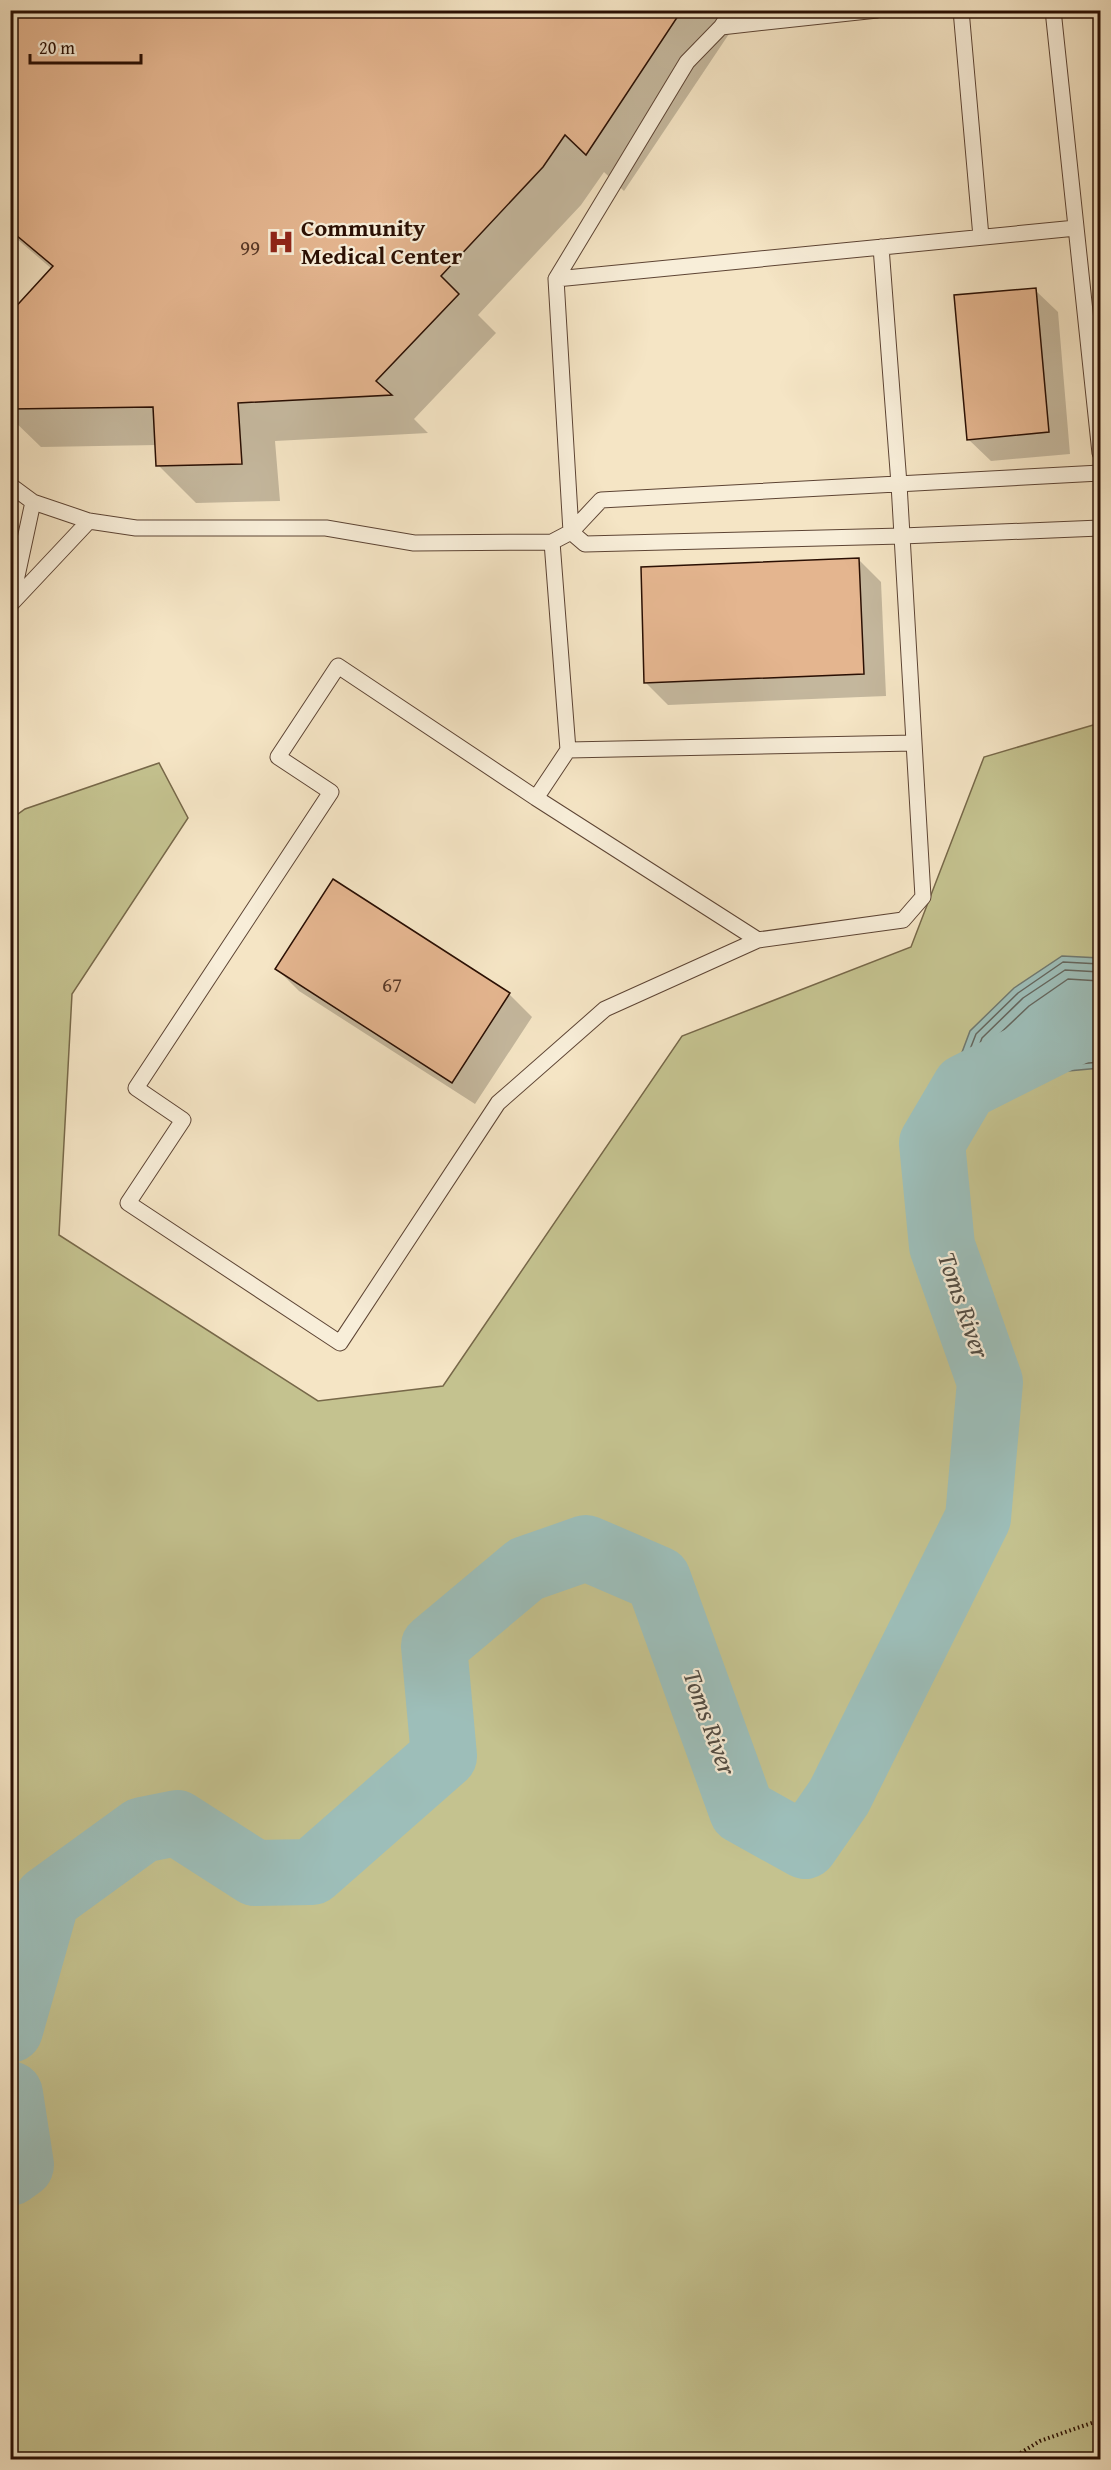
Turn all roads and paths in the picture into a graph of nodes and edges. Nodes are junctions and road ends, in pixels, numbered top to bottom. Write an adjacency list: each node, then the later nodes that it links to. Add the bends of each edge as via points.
1 (732, 10): 5 (lane)
2 (877, 10): 5 (lane)
3 (961, 10): 7 (lane)
4 (1053, 10): 6 (lane)
5 (721, 27): 9 (lane, via 687,62)
6 (1076, 228): 7 (lane); 10 (lane)
7 (981, 237): 8 (lane)
8 (881, 247): 9 (lane); 12 (lane)
9 (556, 279): 17 (lane)
10 (1101, 453)
11 (1101, 473): 12 (lane)
12 (899, 484): 17 (lane, via 602,500); 18 (lane)
13 (10, 485): 14 (lane)
14 (33, 502): 15 (lane); 20 (lane)
15 (89, 521): 19 (lane, via 136,528 326,528 414,543); 20 (lane)
16 (1101, 528): 18 (lane)
17 (571, 532): 18 (lane, via 585,544); 19 (lane)
18 (902, 536): 21 (lane)
19 (552, 542): 22 (lane)
20 (11, 605)
21 (914, 743): 22 (lane); 24 (lane, via 923,897 903,920)
22 (568, 750): 23 (lane)
23 (536, 798): 24 (lane); 24 (lane, via 338,666 278,757 331,792 136,1088 183,1120 128,1203 340,1343 498,1103 605,1009)
24 (758, 940)
25 (1101, 2420): 26 (path, via 1040,2441)
26 (1009, 2460)

